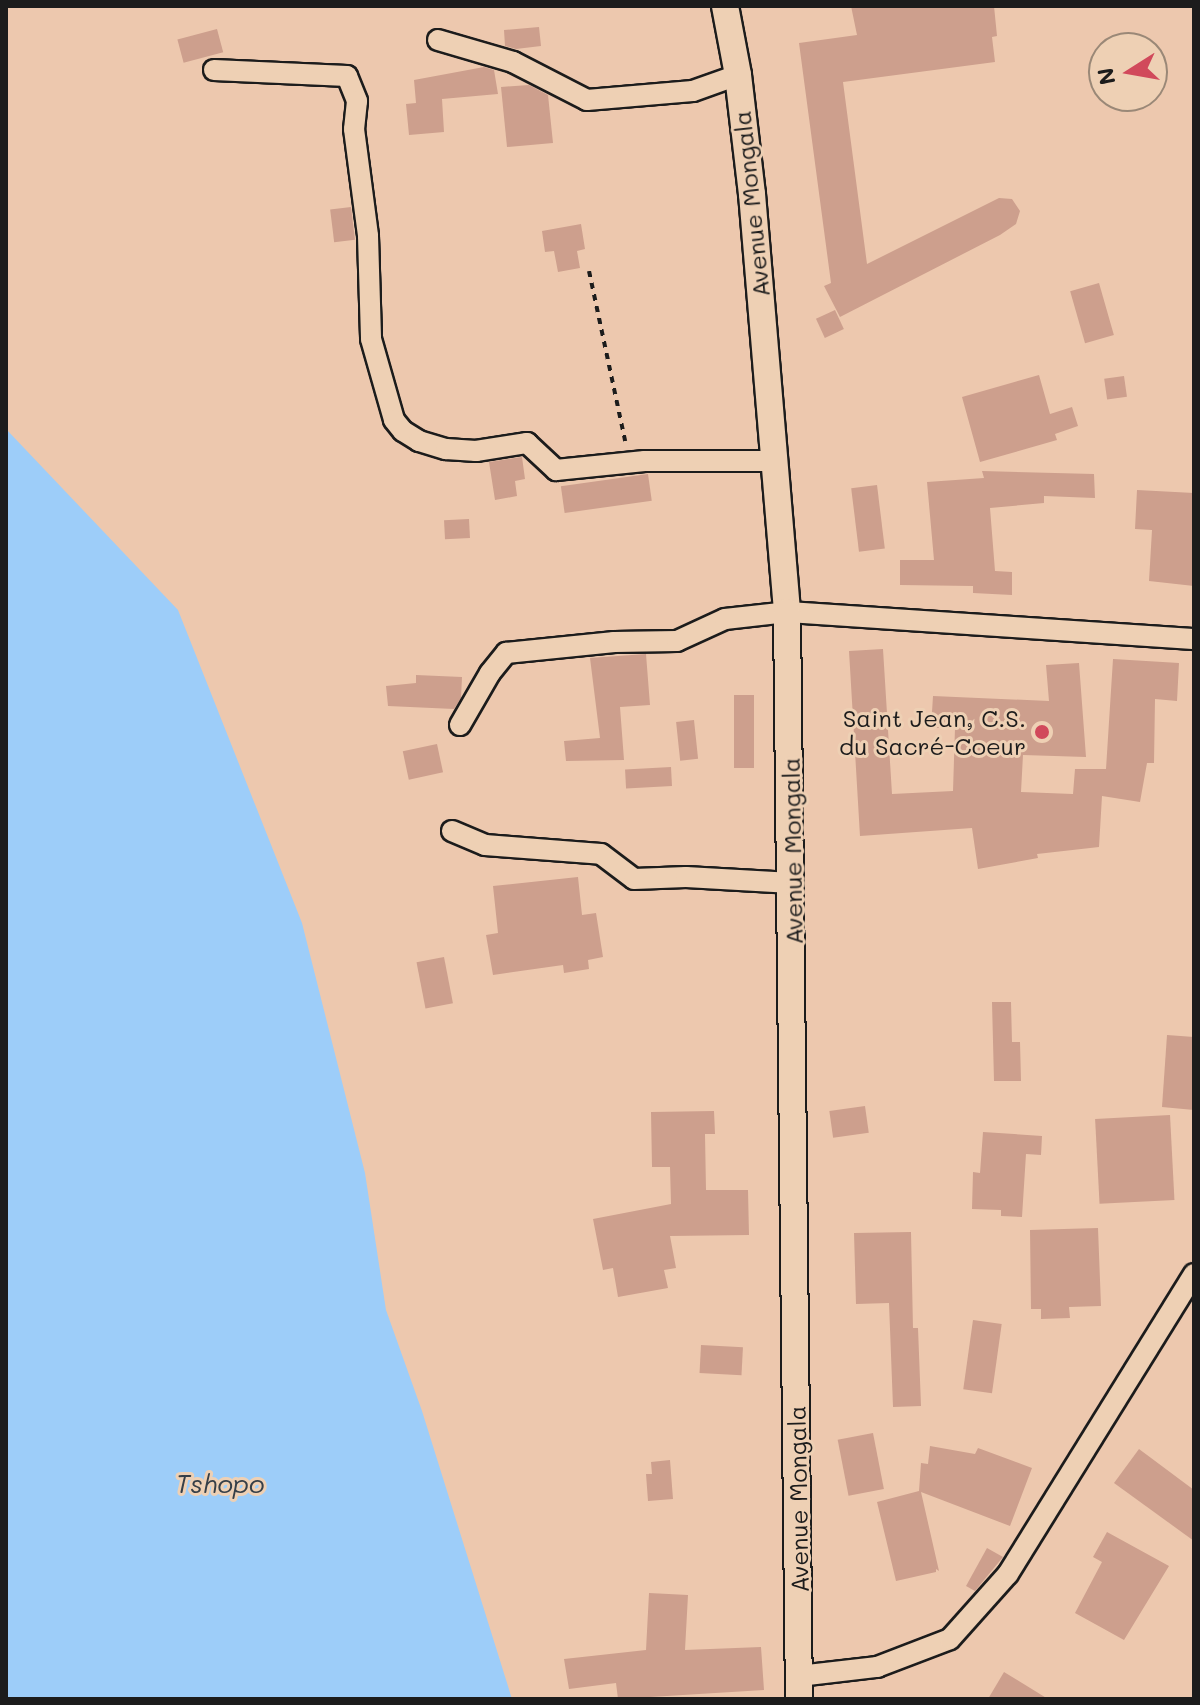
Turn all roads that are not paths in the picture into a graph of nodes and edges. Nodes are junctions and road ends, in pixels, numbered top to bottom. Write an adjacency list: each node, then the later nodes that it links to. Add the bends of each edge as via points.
1 (725, 6): 4 (street, Avenue Mongala)
2 (438, 40): 4 (street, via 513,62 587,100 693,91)
3 (214, 70): 5 (street, via 347,76 357,101 354,129 368,236 371,339 394,420 403,431 446,449 476,451 527,443 556,470)
4 (738, 75): 5 (street, Avenue Mongala)
5 (776, 461): 6 (street, Avenue Mongala)
6 (787, 612): 7 (street); 8 (street, via 725,619 677,641 506,653); 10 (street, Avenue Mongala)
7 (1194, 639)
8 (460, 725)
9 (452, 831): 10 (street, via 485,845 601,854 634,879)
10 (792, 883): 12 (street, Avenue Mongala)
11 (1194, 1274): 12 (street, via 1008,1574 950,1639 877,1667)
12 (799, 1687)

